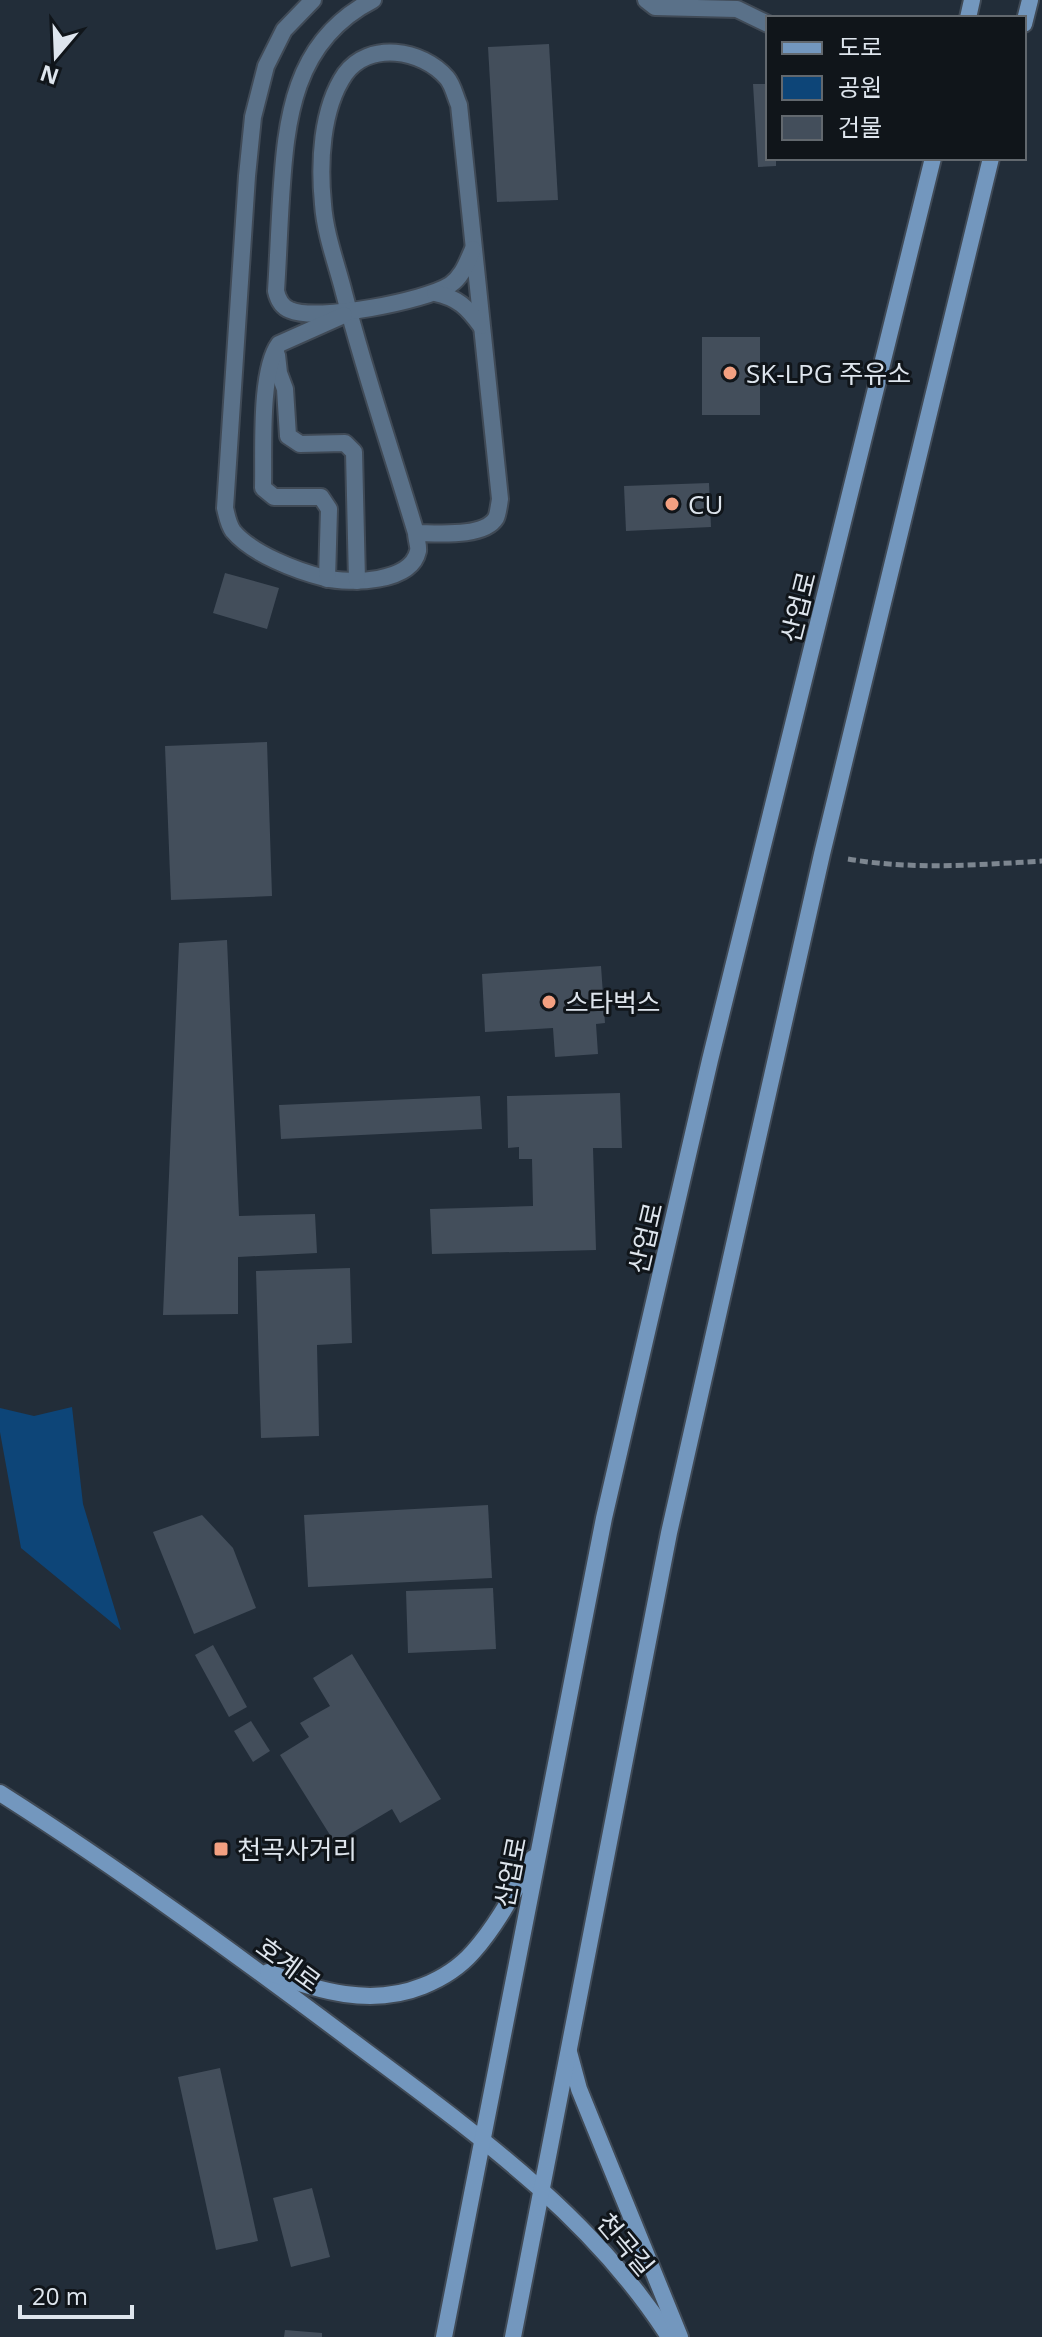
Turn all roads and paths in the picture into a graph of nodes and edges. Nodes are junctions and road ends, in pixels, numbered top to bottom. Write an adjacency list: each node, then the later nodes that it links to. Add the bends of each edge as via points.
1 (313, 0): 13 (lane, via 284,30 266,66 253,117 225,508 230,528 243,541 279,562)
2 (373, 0): 9 (lane, via 331,30 310,58 295,92 284,140 279,301 301,314)
3 (646, 0): 4 (lane, via 655,7 737,9)
4 (766, 23)
5 (933, 160): 18 (main road, 산업로, via 710,1060 604,1518)
6 (991, 160): 15 (main road)
7 (474, 247): 8 (lane, via 464,271); 9 (lane, via 459,105 449,80 436,67 408,55 380,52 361,59 345,74 333,100 321,171 323,209); 10 (lane)
8 (435, 293): 9 (lane); 10 (lane, via 467,307)
9 (349, 312): 11 (lane); 12 (lane)
10 (482, 327): 12 (lane, via 500,499 496,518 486,528 462,533)
11 (287, 339): 13 (lane, via 273,351 266,386 263,488 274,497 321,497 329,509); 14 (lane, via 277,357 288,436 300,444 345,443 354,452)
12 (416, 533): 14 (lane, via 418,551 409,567 395,576)
13 (327, 579): 14 (lane)
14 (357, 581)
15 (822, 854): 16 (path, via 932,867); 20 (main road, via 669,1533)
16 (1042, 861)
17 (0, 1793): 19 (main road, 호계로)
18 (540, 1847): 19 (main road, via 472,1954 446,1976 411,1991 385,1997 344,1995); 21 (main road, 산업로)
19 (250, 1965): 21 (main road, 호계로)
20 (568, 2047): 22 (main road); 26 (main road, via 584,2102)
21 (482, 2139): 22 (main road, 호계로); 23 (main road, 산업로)
22 (540, 2187): 24 (main road); 25 (main road, 천곡길, via 596,2242)
23 (444, 2337)
24 (513, 2337)
25 (669, 2337)
26 (680, 2337)

